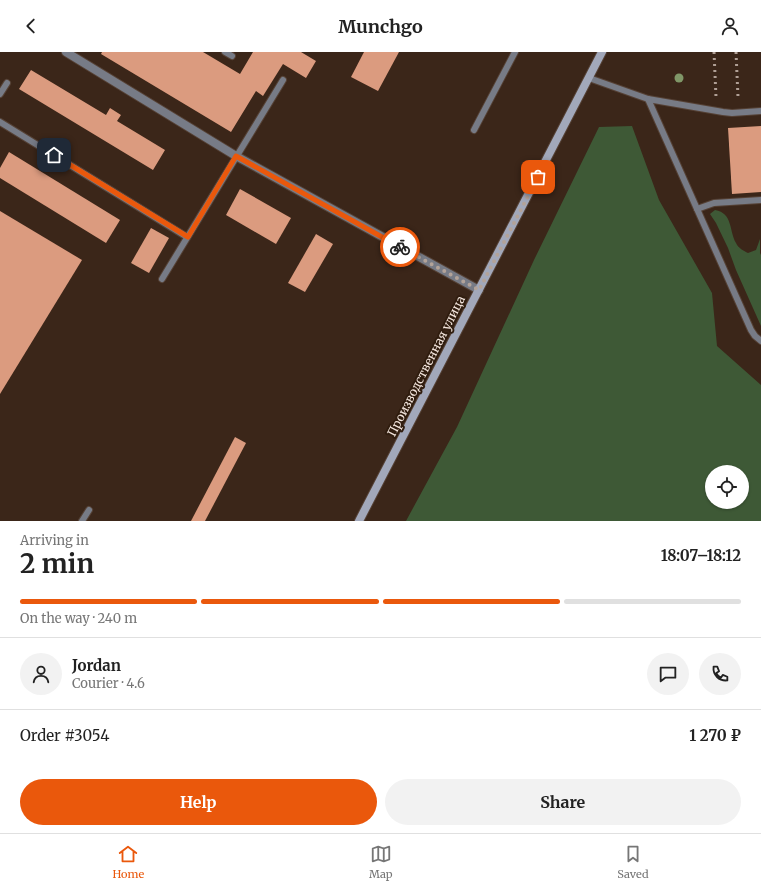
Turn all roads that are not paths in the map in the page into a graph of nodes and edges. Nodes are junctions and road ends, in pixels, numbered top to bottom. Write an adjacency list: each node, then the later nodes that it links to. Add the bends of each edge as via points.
1 (66, 52): 14 (street)
2 (225, 52): 5 (lane)
3 (514, 52): 13 (lane)
4 (602, 52): 6 (main road, Производственная улица)
5 (232, 56)
6 (589, 78): 10 (lane); 19 (main road, Производственная улица)
7 (283, 80): 14 (lane)
8 (7, 83): 9 (lane)
9 (0, 94)
10 (648, 99): 11 (lane, via 723,112); 16 (lane)
11 (761, 111)
12 (0, 122): 17 (lane)
13 (474, 130)
14 (236, 156): 17 (lane); 19 (street)
15 (761, 200): 16 (lane, via 714,203)
16 (697, 209): 20 (lane, via 751,330)
17 (188, 237): 18 (lane)
18 (162, 279)
19 (479, 290): 23 (main road, Производственная улица)
20 (761, 341)
21 (89, 510): 22 (lane)
22 (82, 521)
23 (359, 521)

